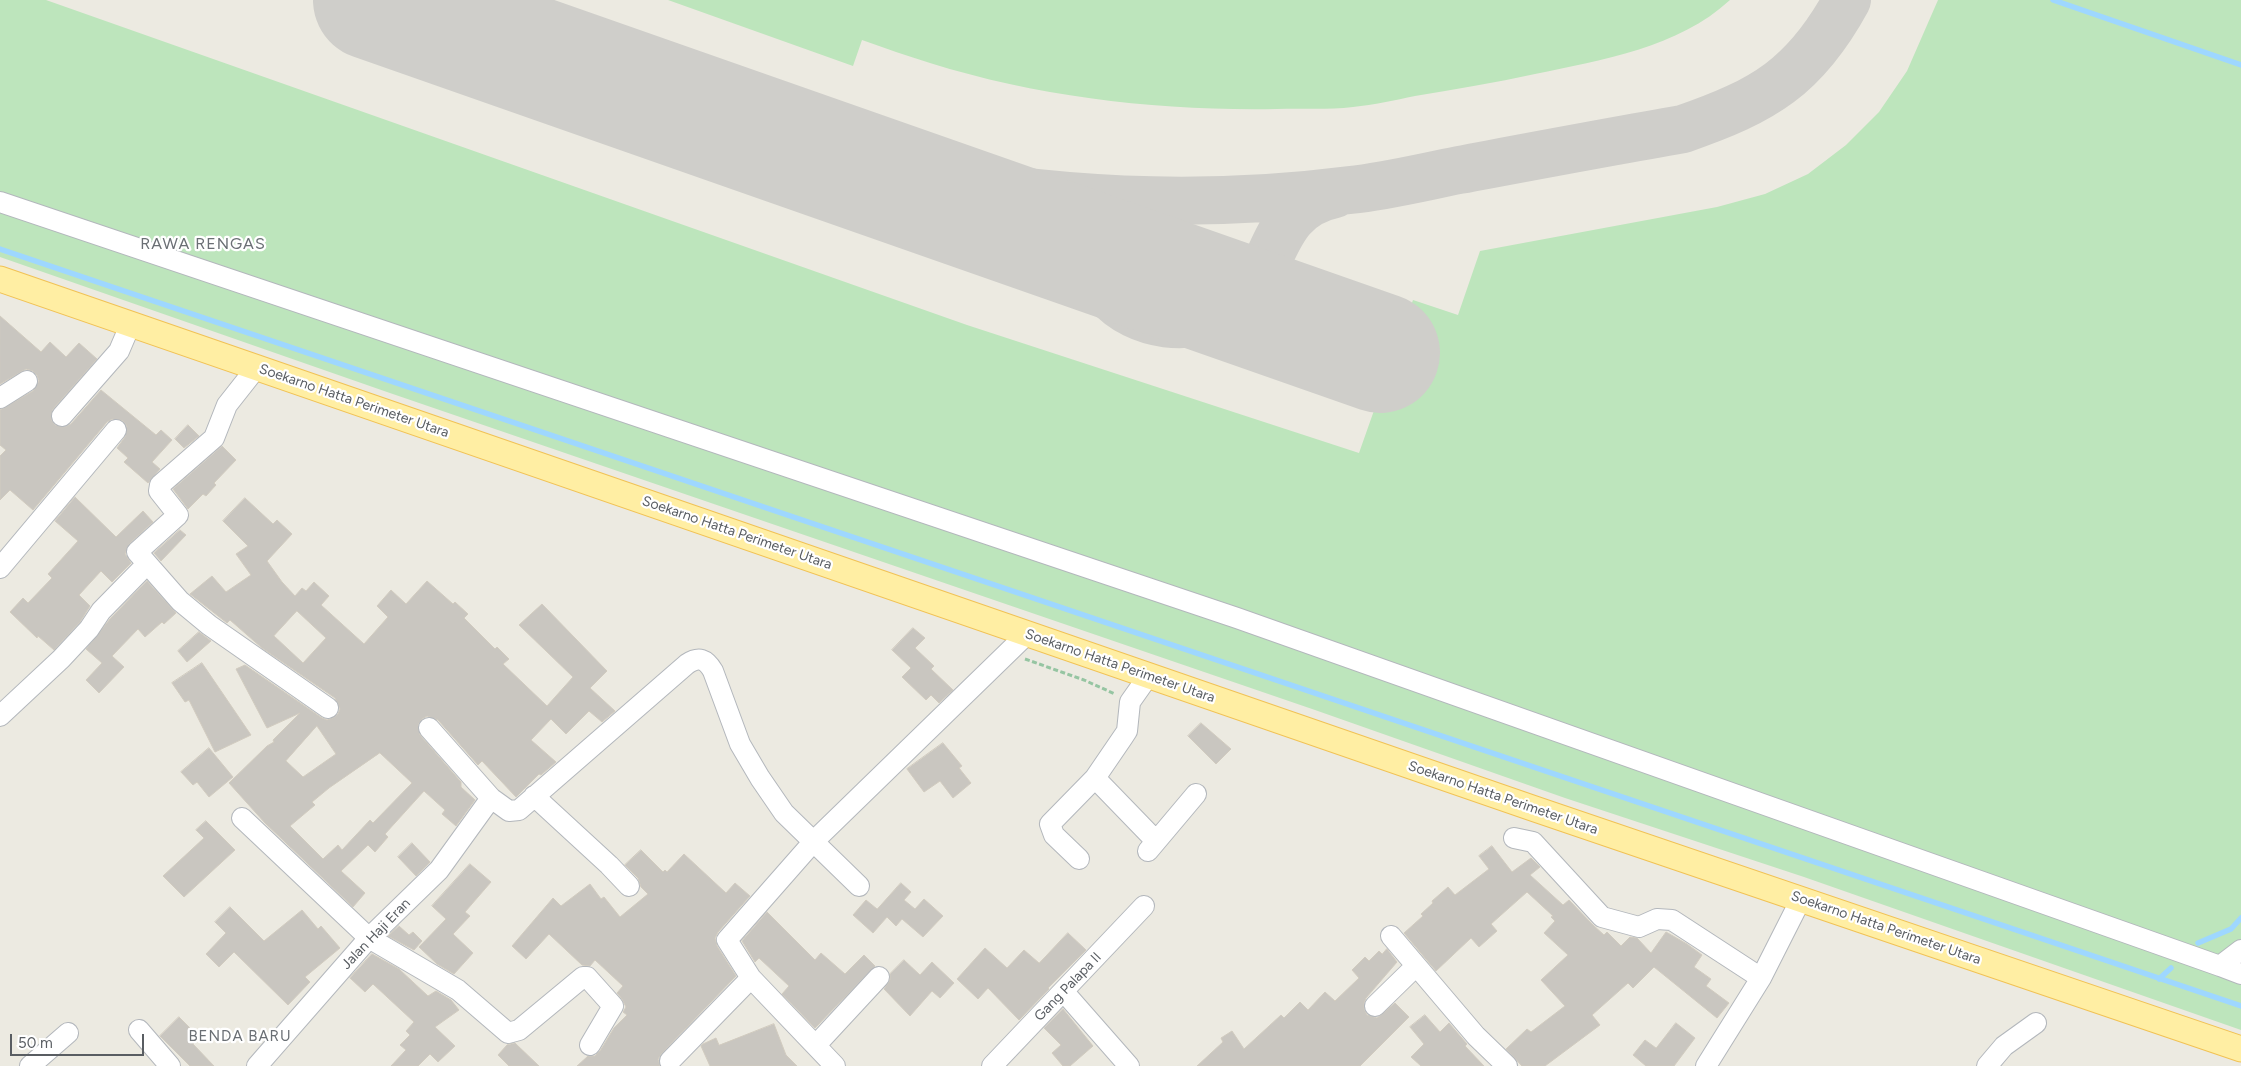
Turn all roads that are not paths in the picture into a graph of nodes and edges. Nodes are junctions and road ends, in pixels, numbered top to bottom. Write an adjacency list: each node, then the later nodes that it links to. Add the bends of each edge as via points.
1 (0, 202): 34 (street, via 1227,615)
2 (0, 279): 3 (main road, Soekarno Hatta Perimeter Utara)
3 (131, 323): 4 (main road, Soekarno Hatta Perimeter Utara); 7 (street, via 119,351)
4 (257, 367): 9 (street, via 227,405 214,438 160,485 159,491 178,515 137,552); 11 (main road, Soekarno Hatta Perimeter Utara)
5 (27, 381): 6 (street)
6 (0, 398)
7 (62, 416)
8 (116, 430): 10 (street)
9 (147, 564): 13 (street, via 180,602); 14 (street, via 101,611 61,659)
10 (0, 568)
11 (1027, 634): 12 (main road, Soekarno Hatta Perimeter Utara); 23 (street)
12 (1149, 675): 16 (street, via 1130,702 1127,730); 20 (main road, Soekarno Hatta Perimeter Utara)
13 (328, 708)
14 (0, 716)
15 (429, 728): 19 (street)
16 (1095, 778): 17 (street, via 1152,846); 25 (street, via 1050,824 1054,835)
17 (1196, 794)
18 (534, 796): 19 (street, via 519,810 509,811); 23 (street, via 687,664 694,659 702,659 713,671 740,744 760,778 784,813); 26 (street)
19 (491, 798): 31 (street, Jalan Haji Eran, via 439,870)
20 (1536, 809): 24 (street); 28 (main road, Soekarno Hatta Perimeter Utara)
21 (242, 818): 31 (street)
22 (1514, 838): 24 (street)
23 (814, 841): 27 (street); 37 (street, via 727,940)
24 (1533, 842): 38 (street, via 1602,917 1639,927 1657,920 1672,920)
25 (1079, 858)
26 (629, 886)
27 (859, 886)
28 (1801, 899): 38 (street); 46 (main road, Soekarno Hatta Perimeter Utara)
29 (1144, 906): 39 (street, Gang Palapa II)
30 (1390, 936): 33 (street)
31 (369, 938): 44 (street, via 458,990 508,1033 519,1030 587,977 613,1003); 50 (street, Jalan Haji Eran)
32 (2241, 950): 34 (street)
33 (1416, 966): 40 (street); 54 (street, via 1476,1036)
34 (2220, 966): 35 (street)
35 (2241, 974)
36 (879, 977): 45 (street)
37 (751, 978): 45 (street); 47 (street)
38 (1761, 978): 55 (street)
39 (1064, 992): 52 (street, Gang Palapa II); 53 (street)
40 (1375, 1006)
41 (2036, 1023): 56 (street, via 2004,1046)
42 (139, 1030): 49 (street)
43 (68, 1033): 48 (street)
44 (590, 1045)
45 (816, 1045): 51 (street)
46 (2241, 1049)
47 (670, 1061)
48 (30, 1066)
49 (170, 1066)
50 (257, 1066)
51 (835, 1066)
52 (992, 1066)
53 (1129, 1066)
54 (1507, 1066)
55 (1706, 1066)
56 (1987, 1066)

